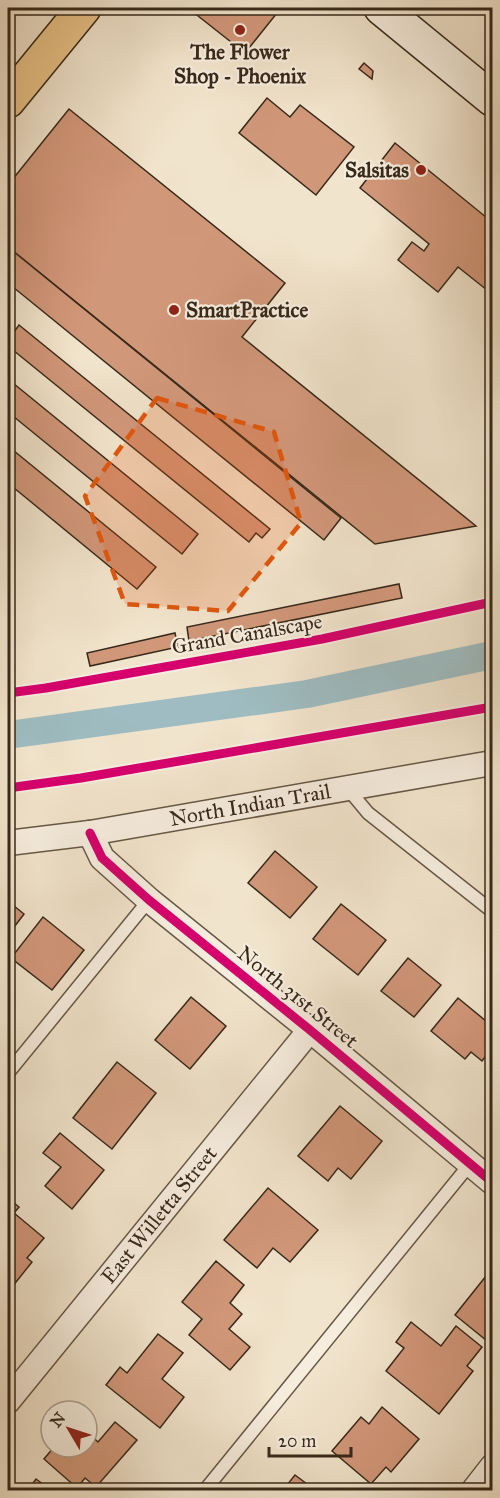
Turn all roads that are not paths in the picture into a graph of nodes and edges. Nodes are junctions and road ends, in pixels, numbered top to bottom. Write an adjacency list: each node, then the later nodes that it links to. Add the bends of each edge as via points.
1 (84, 8): 4 (main road)
2 (381, 8): 3 (main road)
3 (492, 99)
4 (8, 100)
5 (492, 763): 6 (street, North Indian Trail)
6 (348, 789): 7 (street, North Indian Trail); 10 (lane, via 368,813)
7 (90, 833): 8 (street, North Indian Trail); 9 (street, North 31st Street, via 102,858)
8 (8, 843)
9 (149, 900): 11 (street, North 31st Street); 12 (lane)
10 (492, 911)
11 (310, 1030): 13 (street, North 31st Street); 15 (street, East Willetta Street)
12 (8, 1073)
13 (470, 1164): 14 (street, North 31st Street); 17 (lane)
14 (492, 1182)
15 (8, 1401)
16 (492, 1467): 18 (street)
17 (205, 1491)
18 (474, 1491)

